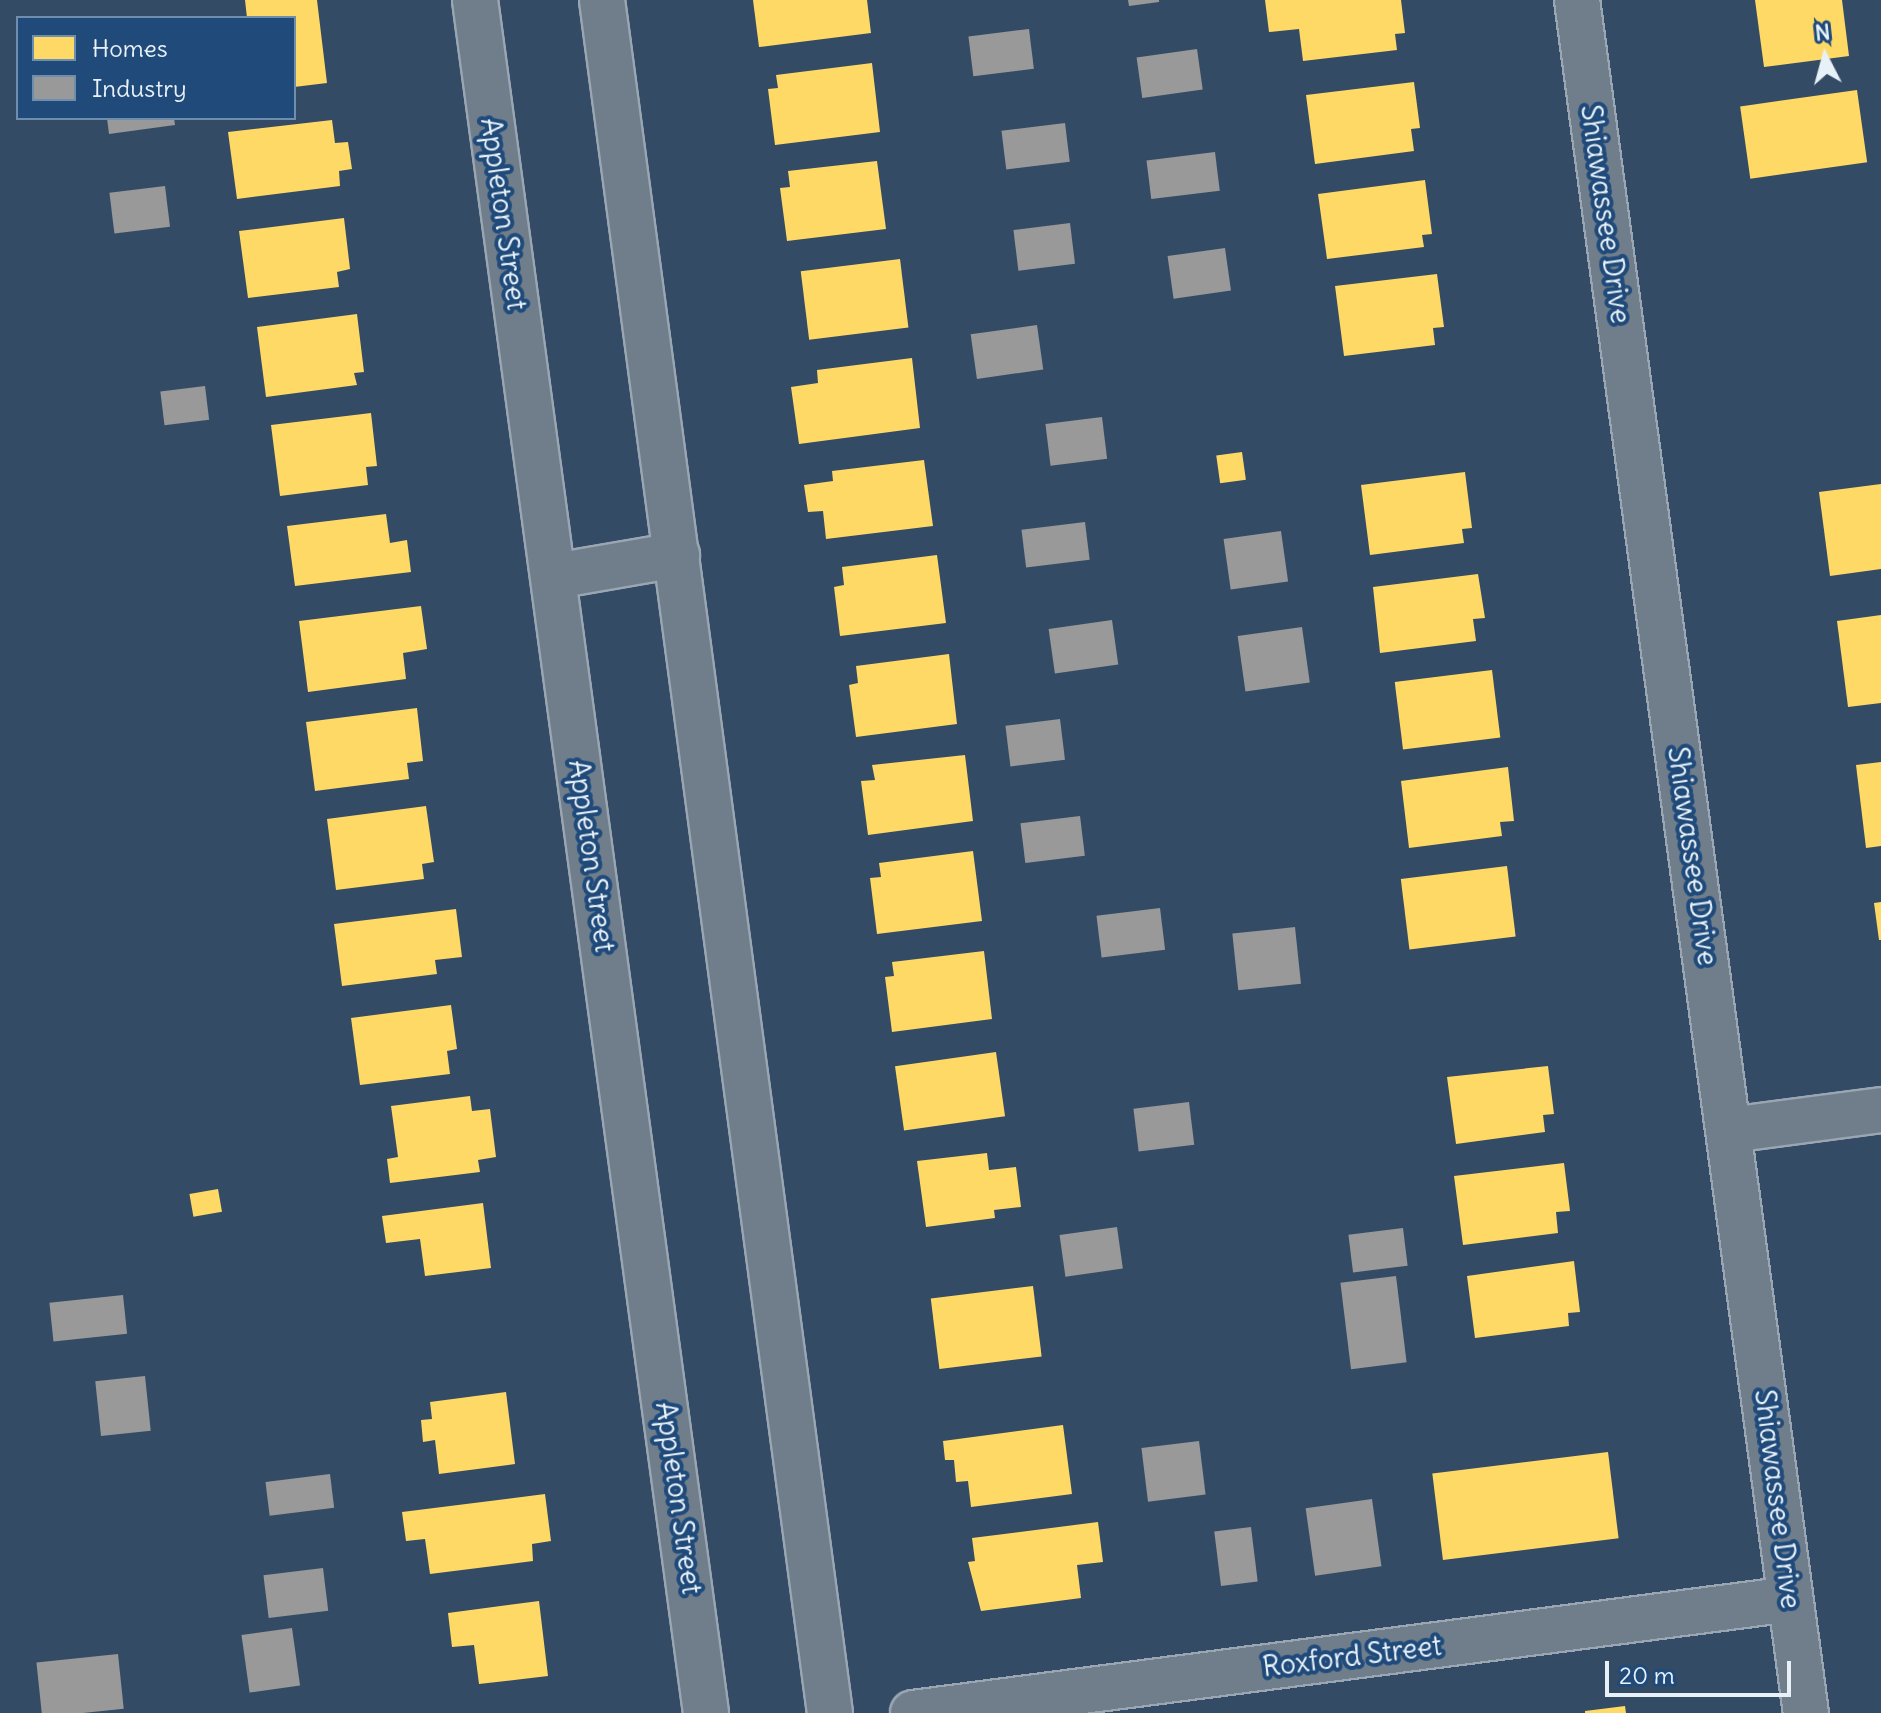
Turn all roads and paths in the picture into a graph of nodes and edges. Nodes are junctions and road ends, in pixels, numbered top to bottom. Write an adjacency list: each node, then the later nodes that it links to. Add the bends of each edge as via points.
1 (475, 0): 5 (street, Appleton Street)
2 (602, 0): 4 (street)
3 (1577, 0): 7 (street, Shiawassee Drive)
4 (677, 555): 5 (street); 10 (street)
5 (555, 576): 9 (street, Appleton Street)
6 (1881, 1110): 7 (street)
7 (1730, 1130): 8 (street, Shiawassee Drive)
8 (1791, 1599): 11 (street, Roxford Street); 12 (street, Shiawassee Drive)
9 (706, 1713)
10 (830, 1713)
11 (913, 1713)
12 (1806, 1713)

